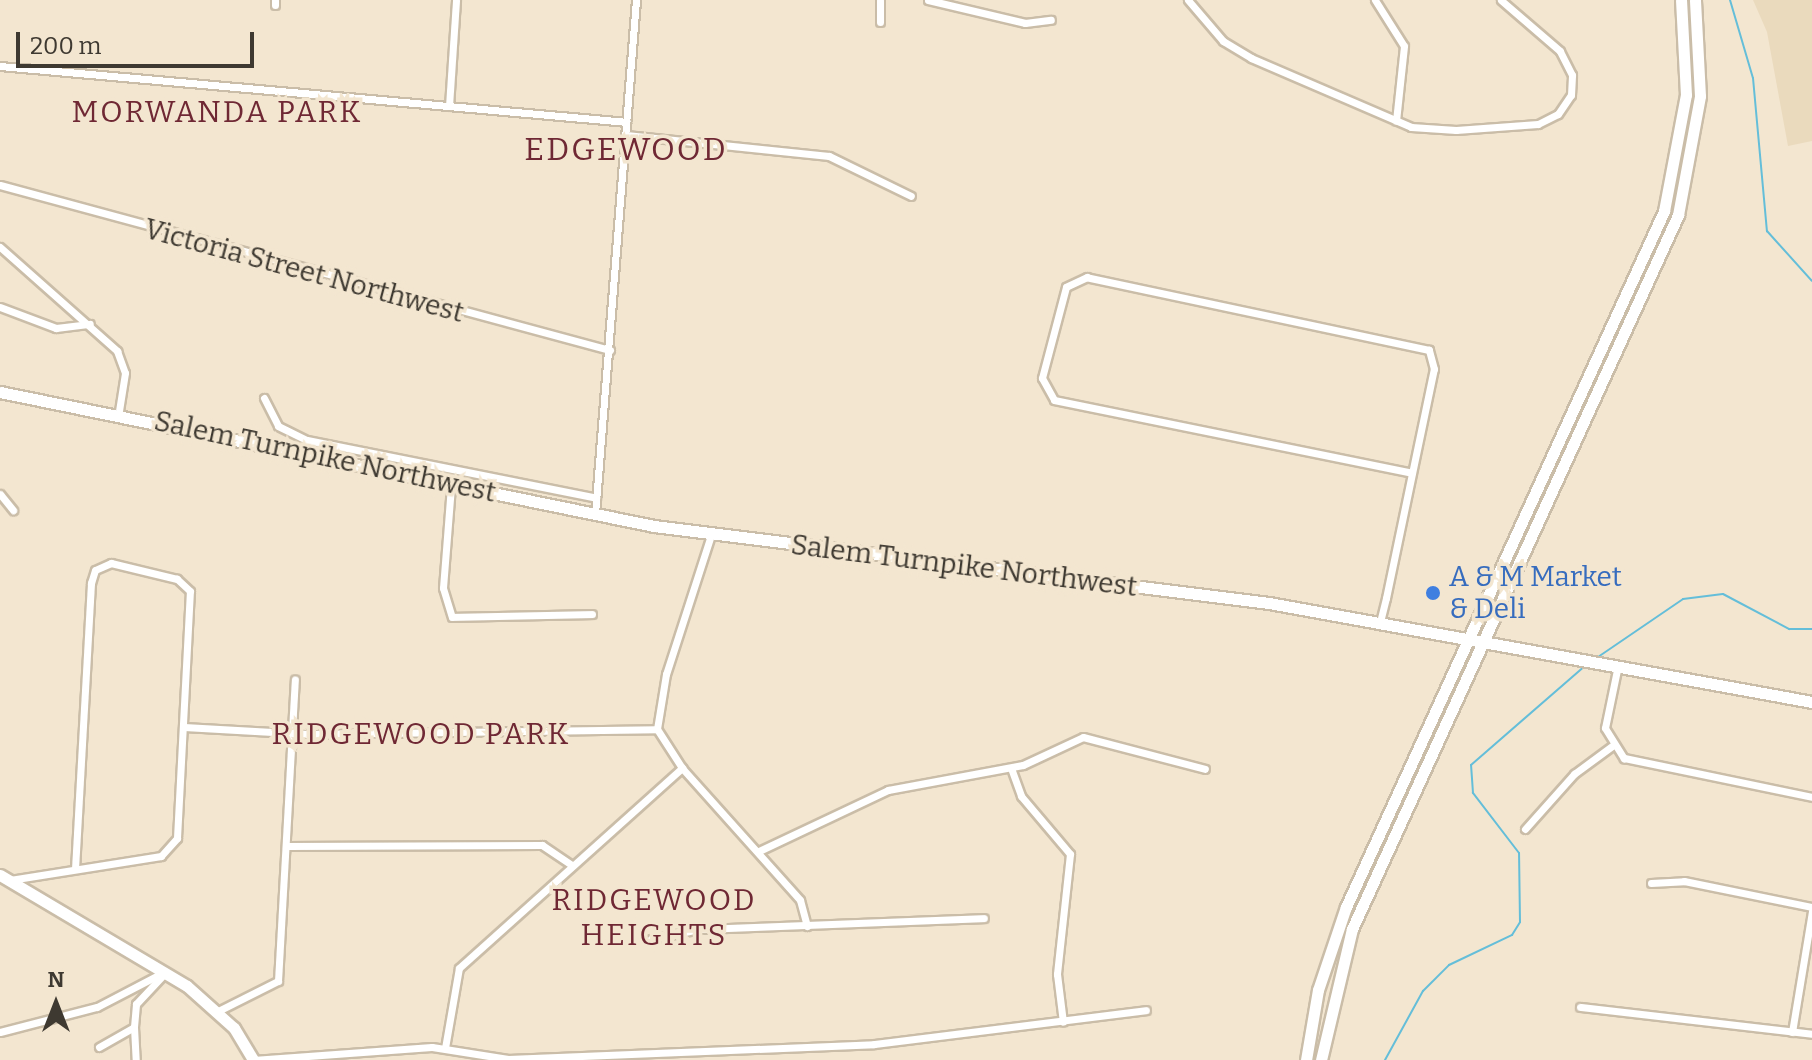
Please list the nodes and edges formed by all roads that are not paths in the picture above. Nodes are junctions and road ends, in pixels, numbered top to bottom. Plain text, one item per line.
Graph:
1 (456, 0) edge
2 (636, 0) edge
3 (880, 0) edge
4 (928, 0) edge
5 (1188, 0) edge
6 (1375, 0) edge
7 (1501, 0) edge
8 (1681, 2) edge
9 (1696, 4) edge
10 (1051, 20) dead end
11 (880, 22) dead end
12 (0, 66) edge
13 (449, 106) junction
14 (1396, 121) junction
15 (627, 122) junction
16 (626, 135) junction
17 (0, 185) edge
18 (911, 196) dead end
19 (0, 247) edge
20 (0, 307) edge
21 (90, 324) junction
22 (610, 350) junction
23 (0, 392) edge
24 (264, 398) dead end
25 (119, 411) junction
26 (1412, 473) junction
27 (451, 486) junction
28 (0, 494) edge
29 (596, 498) junction
30 (13, 510) dead end
31 (595, 514) junction
32 (711, 535) junction
33 (592, 614) dead end
34 (1380, 622) junction
35 (1470, 638) junction
36 (1485, 641) junction
37 (1616, 662) junction
38 (295, 679) dead end
39 (1812, 702) edge
40 (184, 727) junction
41 (657, 729) junction
42 (293, 732) junction
43 (1612, 746) junction
44 (682, 768) junction
45 (1011, 768) junction
46 (1205, 769) dead end
47 (1812, 797) edge
48 (1525, 829) dead end
49 (286, 846) junction
50 (759, 851) junction
51 (572, 865) junction
52 (75, 868) junction
53 (5, 878) edge
54 (1651, 883) dead end
55 (1812, 909) edge
56 (984, 918) dead end
57 (807, 926) junction
58 (651, 939) dead end
59 (166, 971) junction
60 (1580, 1007) dead end
61 (1146, 1010) dead end
62 (218, 1011) junction
63 (1063, 1022) junction
64 (134, 1027) junction
65 (0, 1032) edge
66 (1792, 1032) junction
67 (1812, 1034) edge
68 (99, 1047) dead end
69 (445, 1048) junction
70 (136, 1060) edge
71 (253, 1060) edge
72 (1306, 1060) edge
73 (1321, 1060) edge

1 - 13 street
2 - 15 street
3 - 11 street
4 - 10 street
5 - 14 street
6 - 14 street
7 - 14 street
8 - 35 main road
9 - 36 main road
12 - 13 street
13 - 15 street
15 - 16 street
16 - 18 street
16 - 22 street
17 - 22 street, Victoria Street Northwest
19 - 21 street
20 - 21 street
21 - 25 street
22 - 29 street
23 - 25 main road, Salem Turnpike Northwest
24 - 29 street
25 - 27 main road, Salem Turnpike Northwest
26 - 26 street
26 - 34 street
27 - 31 main road, Salem Turnpike Northwest
27 - 33 street
28 - 30 street
29 - 31 street
31 - 32 main road, Salem Turnpike Northwest
32 - 34 main road, Salem Turnpike Northwest
32 - 41 street
34 - 35 main road, Salem Turnpike Northwest
35 - 36 main road, Salem Turnpike Northwest
35 - 72 main road
36 - 37 main road, Salem Turnpike Northwest
36 - 73 main road
37 - 39 main road, Salem Turnpike Northwest
37 - 43 street
38 - 42 street
40 - 42 street
40 - 52 street
40 - 52 street
41 - 42 street
41 - 44 street
42 - 49 street
43 - 47 street
43 - 48 street
44 - 50 street
44 - 51 street
45 - 46 street
45 - 50 street
45 - 63 street
49 - 51 street
49 - 62 street
50 - 57 street
51 - 69 street
52 - 53 street
53 - 59 main road
54 - 55 street
55 - 66 street
56 - 57 street
57 - 58 street
59 - 62 main road
59 - 64 street
59 - 65 street
60 - 66 street
61 - 63 street
62 - 71 main road
63 - 69 street
64 - 68 street
64 - 70 street
66 - 67 street
69 - 71 street

